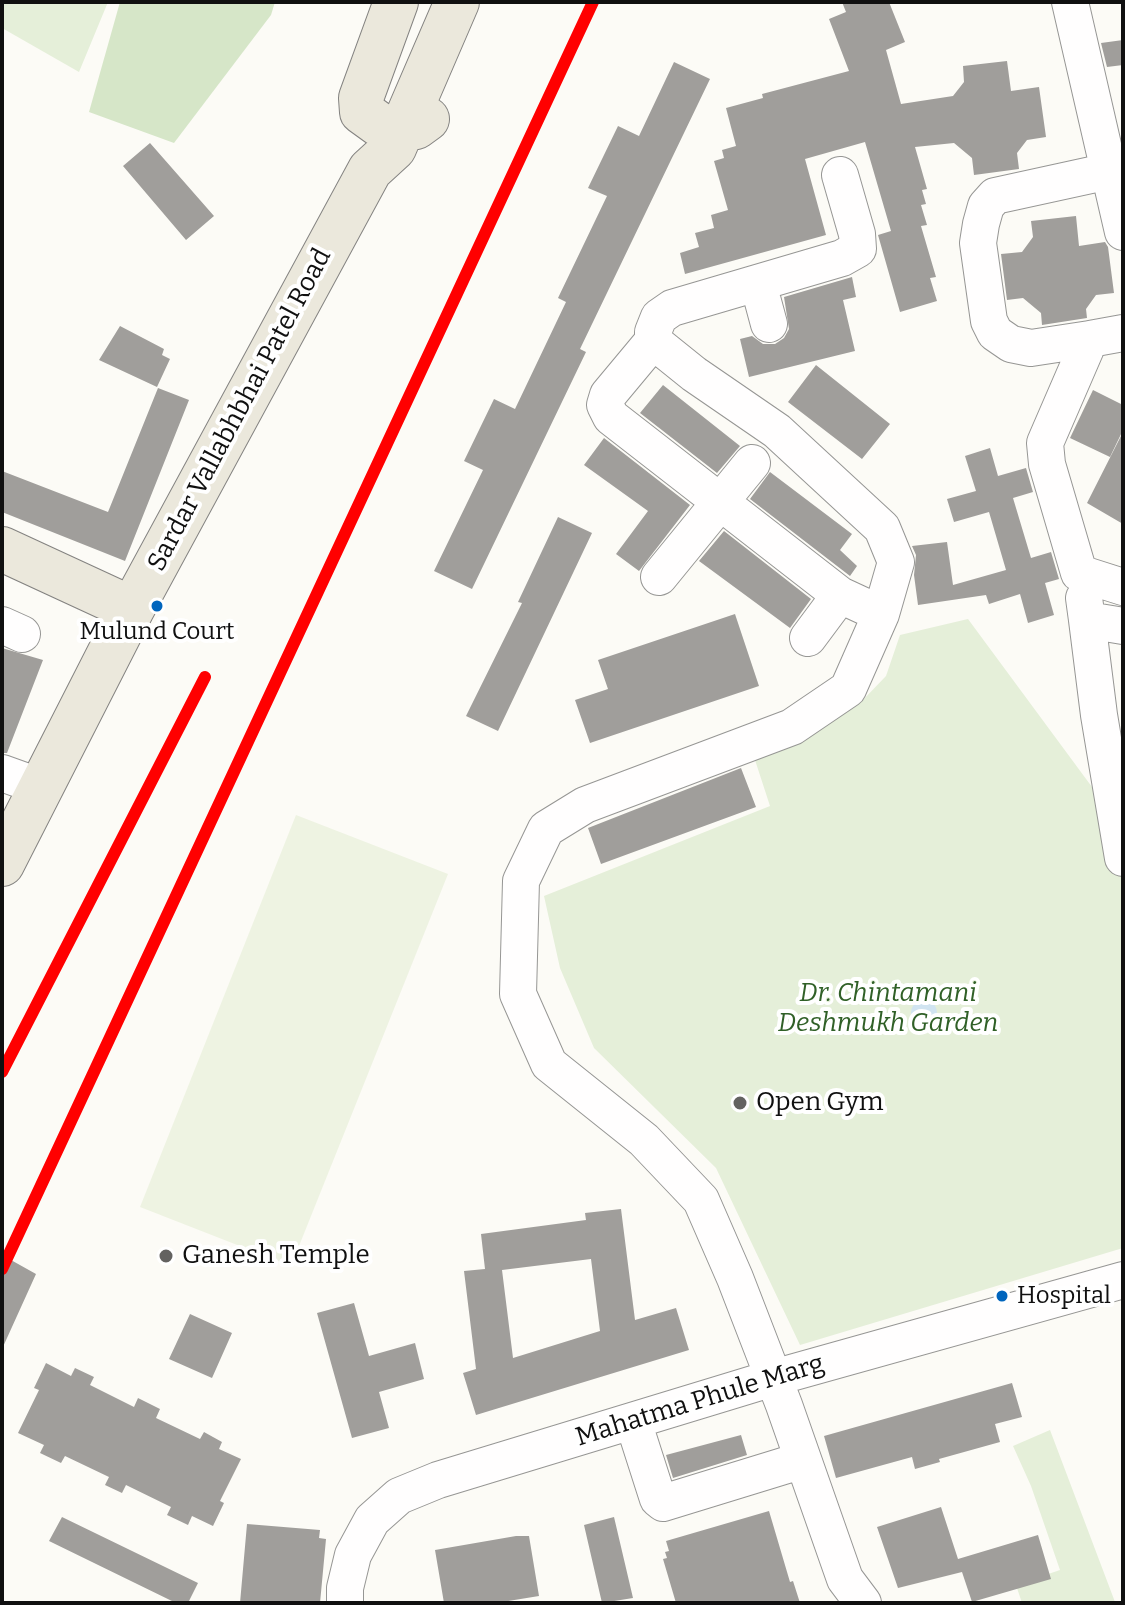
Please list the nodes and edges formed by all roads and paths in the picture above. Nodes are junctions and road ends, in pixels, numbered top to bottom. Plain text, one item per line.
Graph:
1 (396, 2) edge
2 (435, 2) edge
3 (457, 2) edge
4 (481, 2) edge
5 (1074, 3) edge
6 (391, 128) junction
7 (1116, 170) edge
8 (840, 175) dead end
9 (1123, 232) edge
10 (672, 331) junction
11 (1107, 336) edge
12 (752, 463) dead end
13 (721, 500) junction
14 (2, 549) edge
15 (1079, 573) junction
16 (659, 577) dead end
17 (1123, 587) edge
18 (840, 595) junction
19 (132, 609) junction
20 (881, 614) junction
21 (1087, 620) junction
22 (1123, 626) edge
23 (808, 638) dead end
24 (18, 796) edge
25 (1123, 858) edge
26 (2, 864) edge
27 (1123, 1280) edge
28 (773, 1378) junction
29 (633, 1421) junction
30 (803, 1460) junction
31 (345, 1603) edge
32 (863, 1603) edge

1 - 6 main road
2 - 6 main road
3 - 6 main road
4 - 6 main road
5 - 7 street
6 - 19 main road, Sardar Vallabhbhai Patel Road
7 - 9 street
7 - 11 street
8 - 10 street
10 - 13 street
10 - 20 street
11 - 15 street
12 - 13 street
13 - 16 street
13 - 18 street
14 - 19 main road
15 - 17 street
15 - 21 street
18 - 20 street
18 - 23 street
19 - 24 main road, Sardar Vallabhbhai Patel Road
20 - 28 street
21 - 22 street
21 - 25 street
24 - 26 main road, Sardar Vallabhbhai Patel Road
27 - 28 street, Mahatma Phule Marg
28 - 29 street, Mahatma Phule Marg
28 - 30 street
29 - 30 street
29 - 31 street, Mahatma Phule Marg
30 - 32 street

